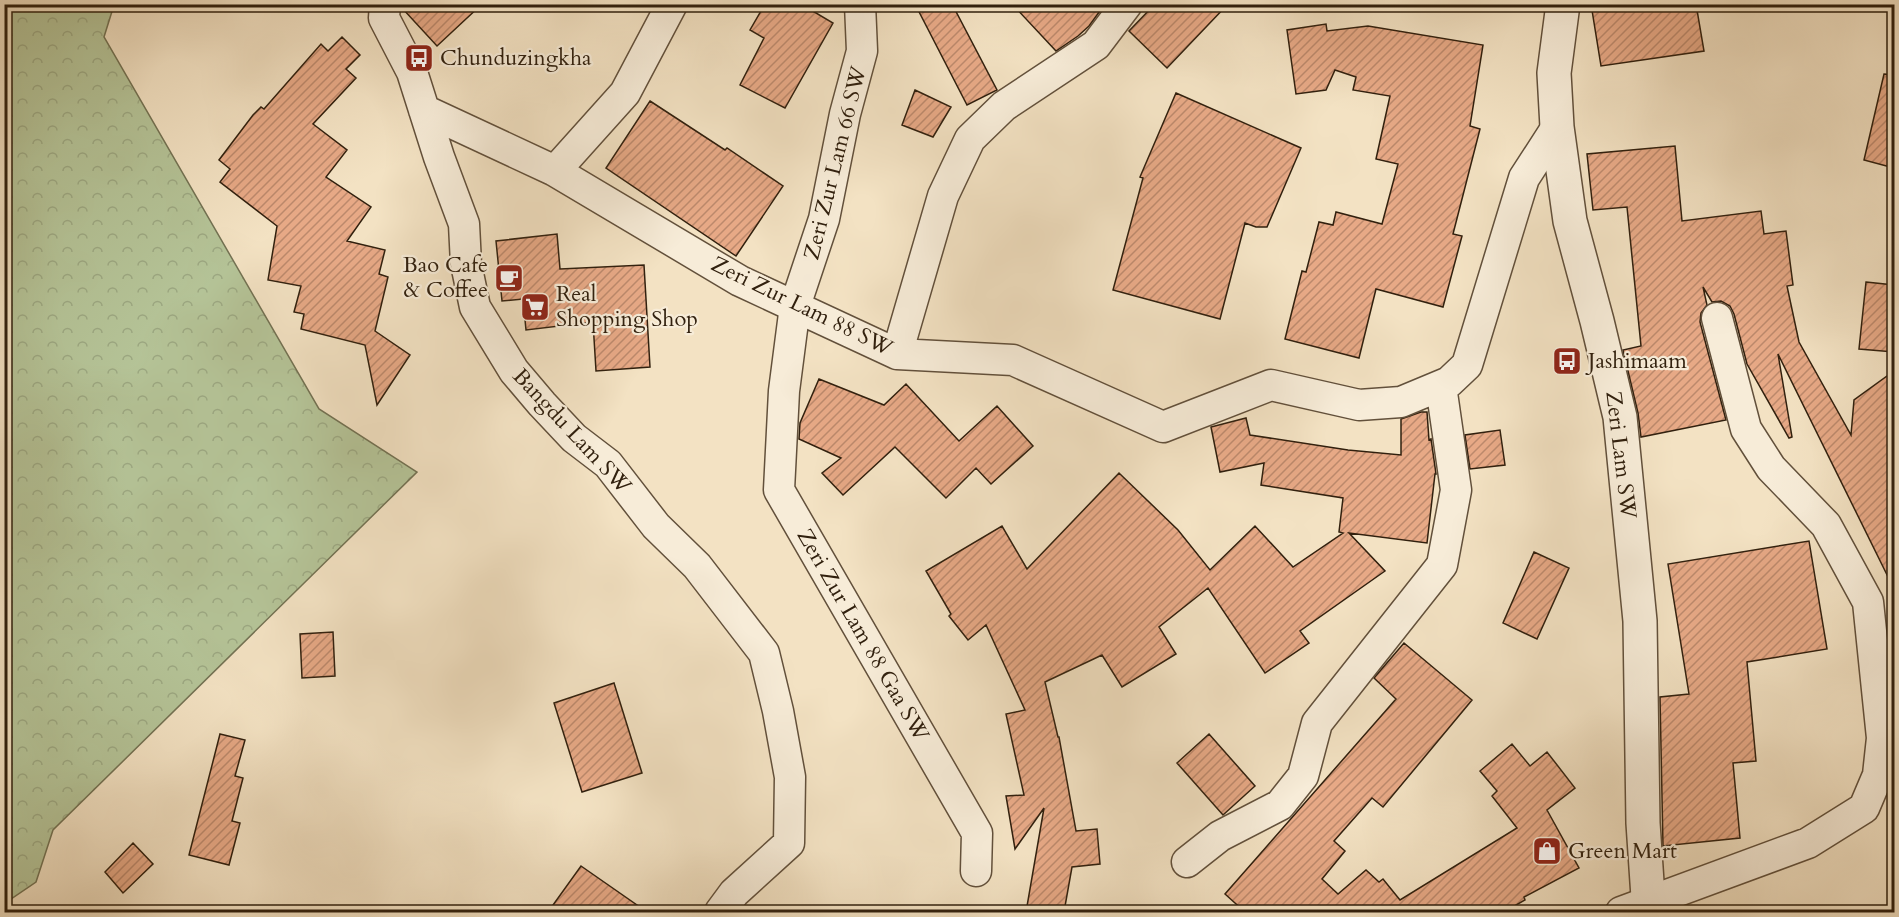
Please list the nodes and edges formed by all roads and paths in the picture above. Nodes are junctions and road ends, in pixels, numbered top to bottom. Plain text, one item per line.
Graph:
1 (385, 4) edge
2 (672, 4) edge
3 (860, 4) edge
4 (1127, 4) edge
5 (1563, 4) edge
6 (424, 110) junction
7 (1557, 127) junction
8 (555, 171) junction
9 (795, 306) junction
10 (1718, 318) dead end
11 (897, 354) junction
12 (1441, 386) junction
13 (784, 391) joint
14 (1186, 862) dead end
15 (976, 871) dead end
16 (1639, 909) edge
17 (720, 912) edge

1 - 6 street, Bangdu Lam SW
2 - 8 street
3 - 9 street, Zeri Zur Lam 66 SW
4 - 11 street
5 - 7 street, Zeri Lam SW
6 - 8 street, Zeri Zur Lam 88 SW
6 - 17 street, Bangdu Lam SW
7 - 12 street, Zeri Zur Lam 88 SW
7 - 16 street, Zeri Lam SW
8 - 9 street, Zeri Zur Lam 88 SW
9 - 11 street, Zeri Zur Lam 88 SW
9 - 13 street, Zeri Zur Lam 66 SW
10 - 16 street
11 - 12 street, Zeri Zur Lam 88 SW
12 - 14 street
13 - 15 street, Zeri Zur Lam 88 Gaa SW

